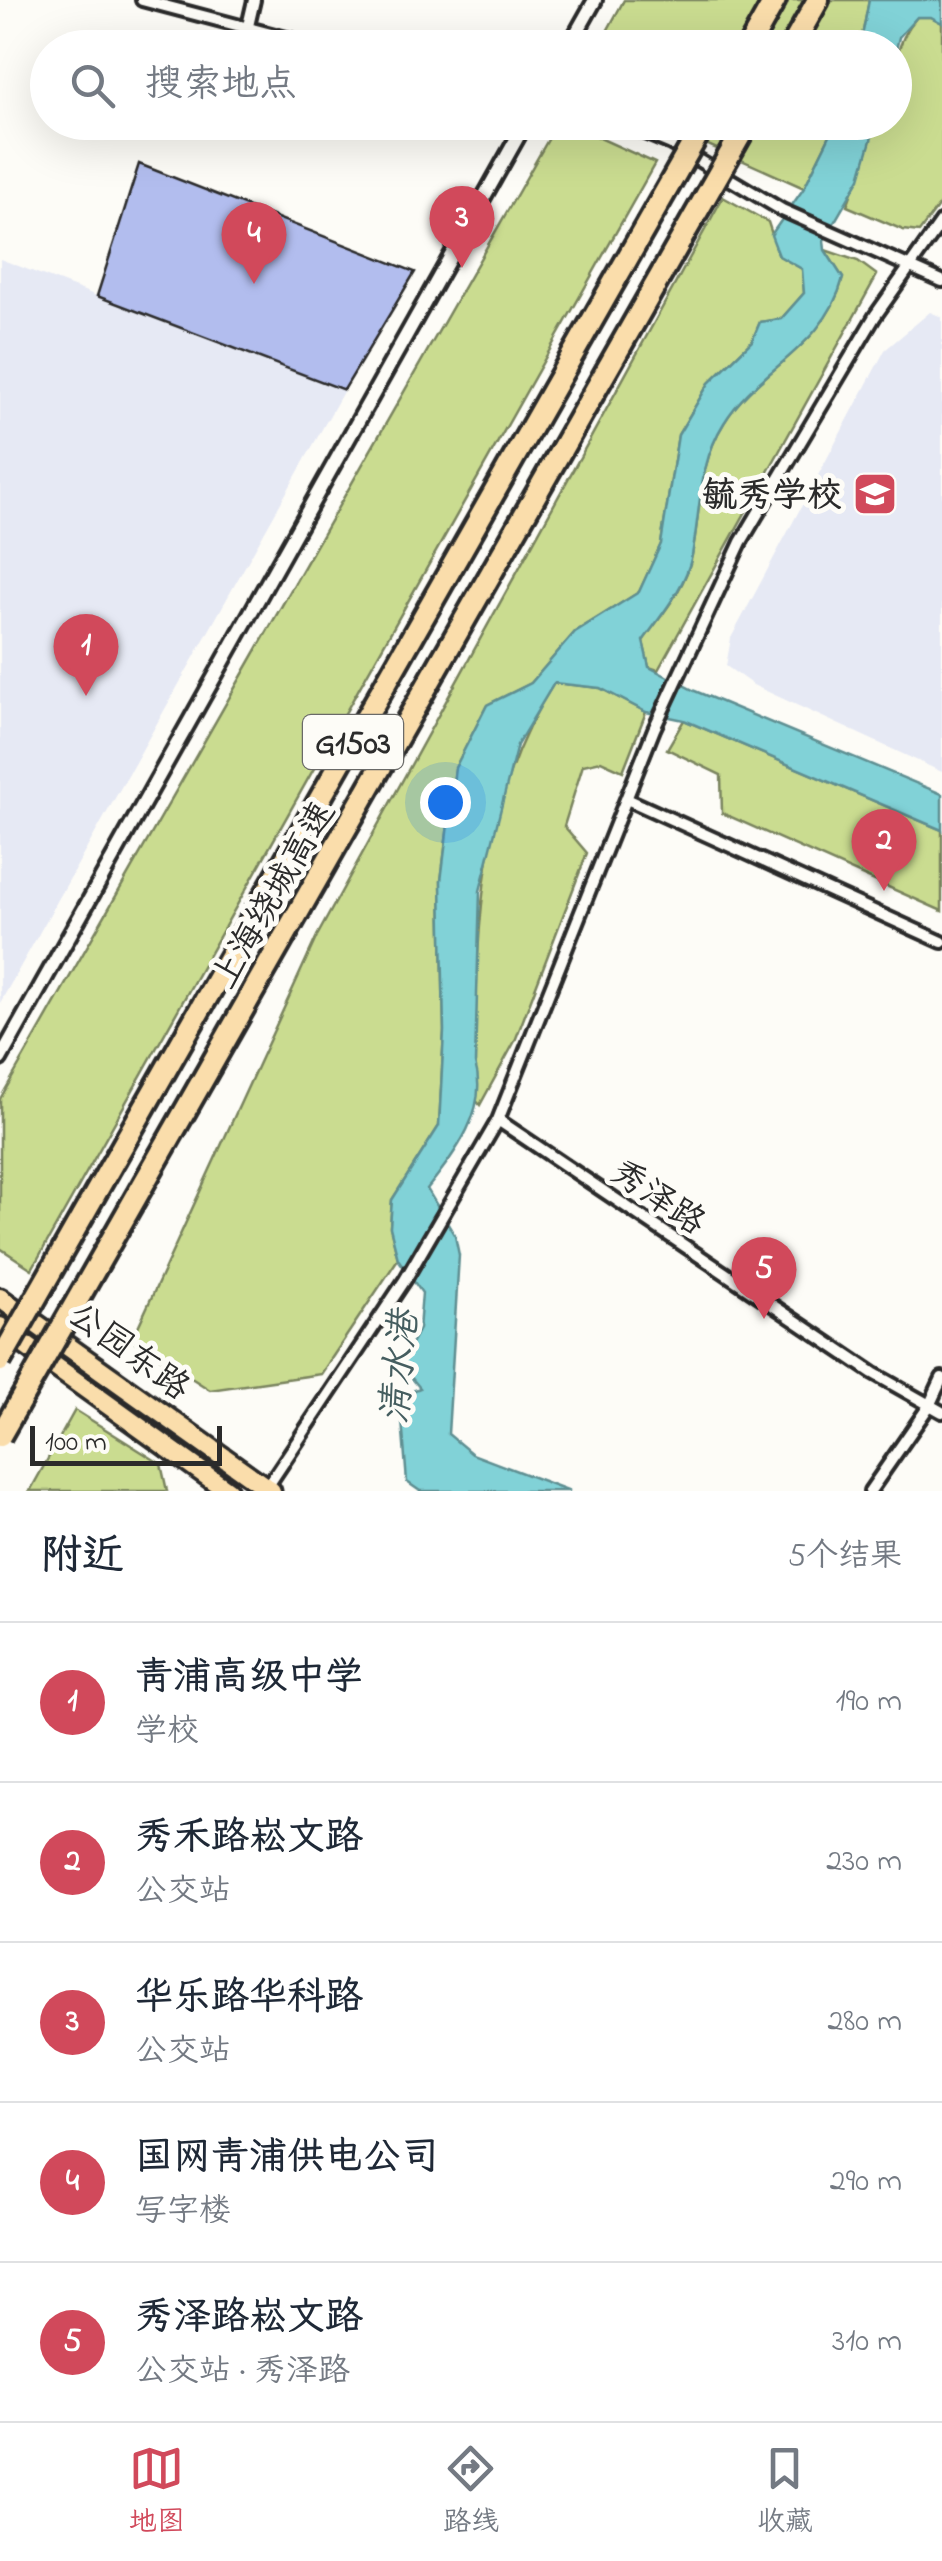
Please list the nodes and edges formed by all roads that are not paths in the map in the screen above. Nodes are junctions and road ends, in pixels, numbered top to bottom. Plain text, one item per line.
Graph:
1 (142, 0) edge
2 (254, 0) edge
3 (595, 0) edge
4 (775, 0) edge
5 (818, 0) edge
6 (248, 26) junction
7 (262, 30) edge
8 (578, 30) edge
9 (758, 30) edge
10 (801, 30) edge
11 (516, 140) edge
12 (662, 140) edge
13 (695, 140) edge
14 (738, 140) edge
15 (942, 221) edge
16 (907, 266) junction
17 (942, 281) edge
18 (629, 800) junction
19 (942, 942) edge
20 (0, 1059) edge
21 (498, 1120) junction
22 (0, 1298) edge
23 (0, 1326) edge
24 (0, 1361) edge
25 (942, 1378) edge
26 (930, 1406) junction
27 (942, 1412) edge
28 (0, 1436) edge
29 (268, 1490) edge
30 (228, 1491) edge
31 (870, 1491) edge

1 - 6 street
2 - 6 street
3 - 8 street
4 - 9 highway
5 - 10 highway
6 - 7 street
11 - 20 street
12 - 16 street
13 - 24 highway, 上海绕城高速 / G1503, bridge
14 - 28 highway, 上海绕城高速 / G1503, bridge
15 - 16 street
16 - 17 street
16 - 18 street
18 - 19 street
18 - 21 street
21 - 26 street, 秀泽路
21 - 29 street
22 - 29 main road, 公园东路
23 - 30 main road, 公园东路
25 - 26 street
26 - 27 street, 秀泽路
26 - 31 street

